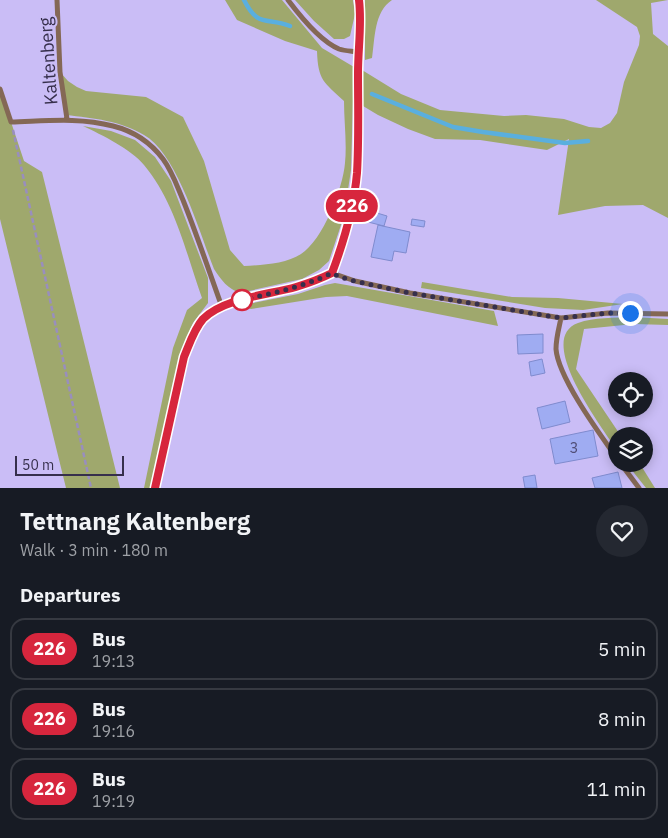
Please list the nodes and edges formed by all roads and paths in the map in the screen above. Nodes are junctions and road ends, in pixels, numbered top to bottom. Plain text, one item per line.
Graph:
1 (57, 0) edge
2 (288, 0) edge
3 (360, 0) edge
4 (358, 52) junction
5 (0, 89) edge
6 (67, 119) junction
7 (11, 122) junction
8 (332, 273) junction
9 (222, 307) junction
10 (668, 314) edge
11 (561, 318) junction
12 (608, 446) edge
13 (627, 472) edge
14 (91, 488) edge
15 (155, 488) edge
16 (639, 488) edge

1 - 6 street, Kaltenberg
2 - 4 street
3 - 4 street
4 - 8 street
5 - 7 street
6 - 7 street
6 - 9 street
7 - 14 path
8 - 9 street
8 - 11 street
9 - 15 street
10 - 11 street
11 - 12 street
13 - 16 street

